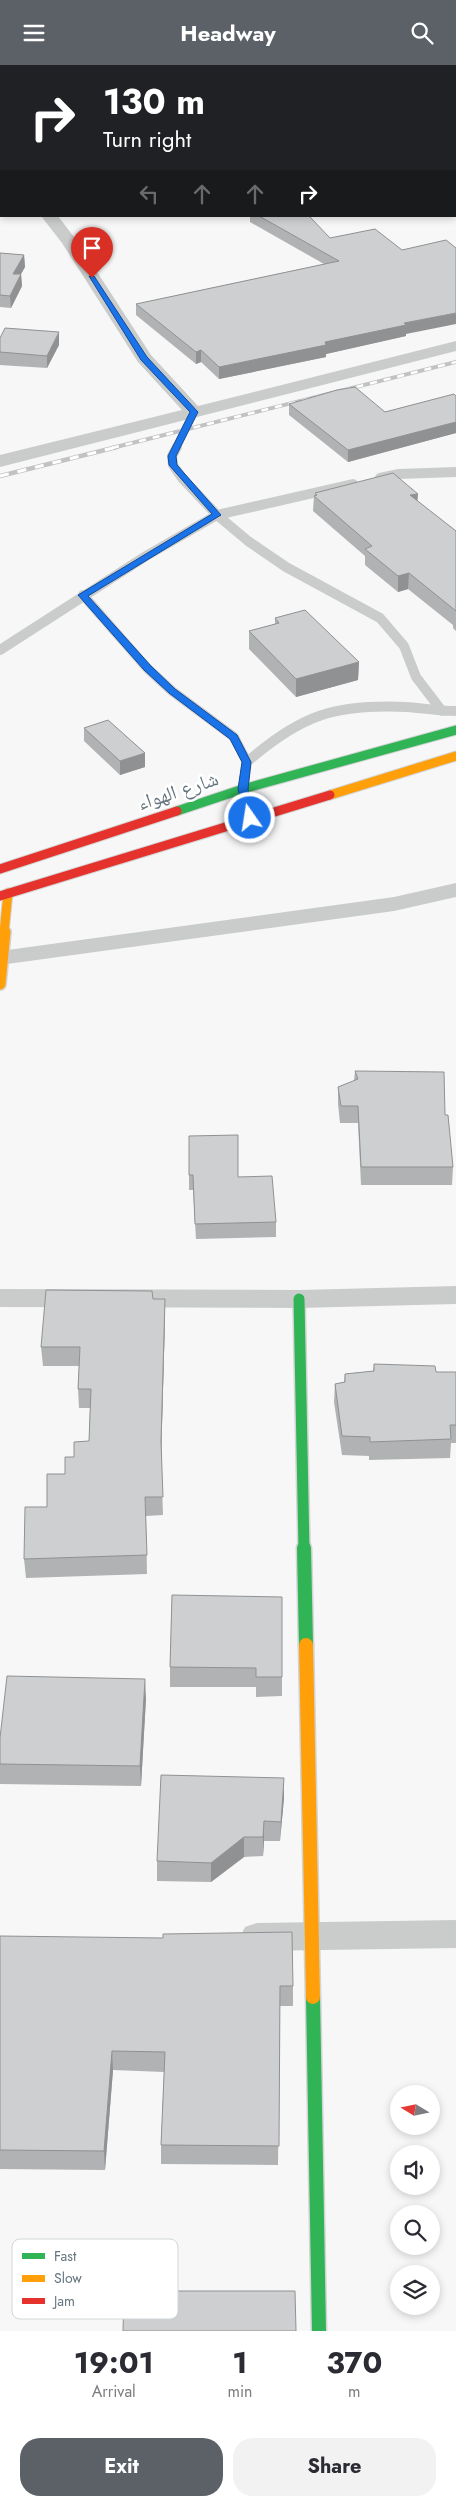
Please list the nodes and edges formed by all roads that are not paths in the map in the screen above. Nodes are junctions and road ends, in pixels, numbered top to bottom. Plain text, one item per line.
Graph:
1 (50, 217) edge
2 (456, 346) edge
3 (194, 412) junction
4 (0, 461) edge
5 (456, 472) edge
6 (217, 515) junction
7 (83, 595) junction
8 (0, 650) edge
9 (442, 711) junction
10 (456, 711) edge
11 (456, 730) edge
12 (456, 756) edge
13 (247, 762) junction
14 (243, 789) junction
15 (250, 818) junction
16 (0, 869) edge
17 (456, 890) edge
18 (4, 894) edge
19 (2, 958) edge
20 (0, 984) edge
21 (456, 1295) edge
22 (0, 1298) edge
23 (299, 1299) junction
24 (456, 1935) edge
25 (311, 1936) junction
26 (224, 1937) edge
27 (319, 2331) edge

1 - 3 street
2 - 3 street
3 - 4 street
3 - 6 lane
5 - 6 lane
6 - 7 lane
6 - 9 lane
7 - 8 lane
7 - 13 lane
9 - 10 lane
9 - 13 lane
11 - 14 main road, شارع الهواء
12 - 15 main road
13 - 14 lane
14 - 15 lane
14 - 16 main road, شارع الهواء
15 - 18 main road
17 - 19 street
18 - 19 main road
19 - 20 main road
21 - 23 street
22 - 23 street
23 - 25 main road
24 - 25 street
25 - 26 street
25 - 27 main road

